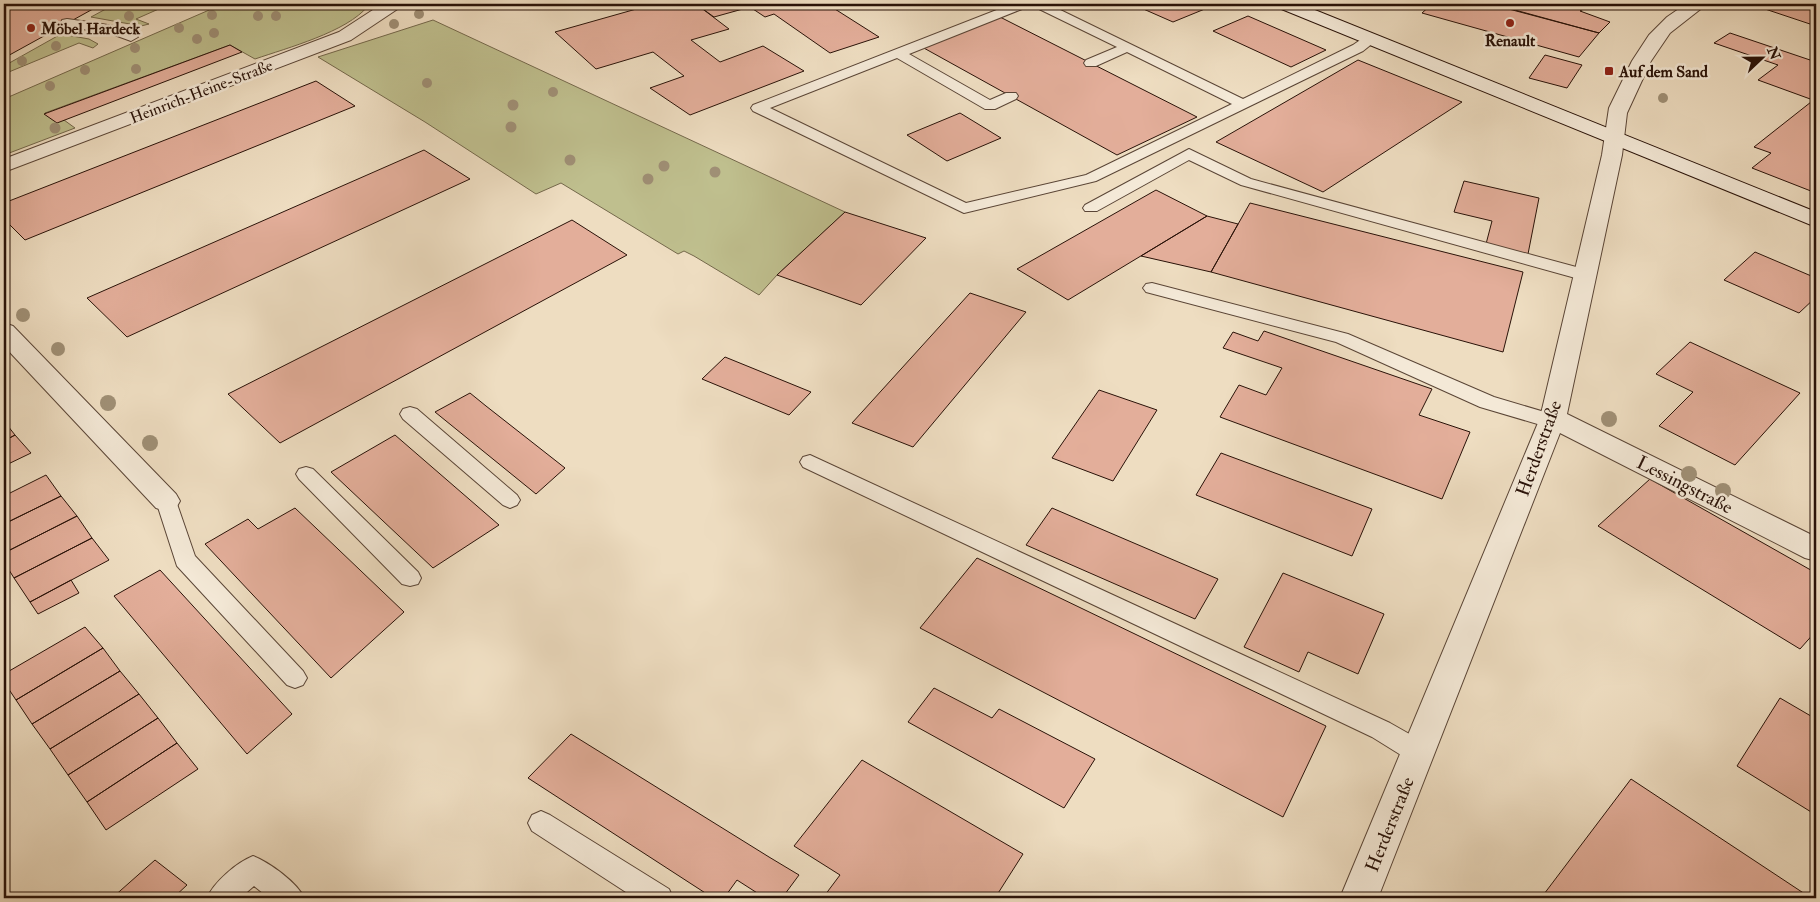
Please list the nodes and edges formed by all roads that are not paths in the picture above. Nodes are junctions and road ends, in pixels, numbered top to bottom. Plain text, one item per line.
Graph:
1 (393, 4) edge
2 (1023, 4) edge
3 (1039, 4) edge
4 (1285, 4) edge
5 (1698, 4) edge
6 (67, 23) dead end
7 (131, 37) dead end
8 (1371, 38) junction
9 (1128, 47) junction
10 (898, 53) junction
11 (1091, 63) dead end
12 (1011, 96) dead end
13 (1243, 104) junction
14 (1615, 137) junction
15 (4, 166) edge
16 (1091, 208) dead end
17 (1816, 220) edge
18 (1585, 275) junction
19 (1152, 288) dead end
20 (4, 331) edge
21 (410, 414) dead end
22 (1552, 420) junction
23 (810, 462) dead end
24 (306, 474) dead end
25 (510, 500) dead end
26 (166, 501) joint
27 (1816, 550) edge
28 (410, 578) dead end
29 (295, 678) dead end
30 (1418, 752) junction
31 (541, 823) dead end
32 (221, 898) edge
33 (290, 898) edge
34 (659, 898) edge
35 (1359, 898) edge

1 - 15 street, Heinrich-Heine-Straße
2 - 10 lane
3 - 9 lane
4 - 8 street
5 - 14 street, Herderstraße
6 - 7 lane
8 - 13 lane
8 - 14 street
9 - 11 lane
9 - 13 lane
10 - 12 lane
10 - 13 lane
14 - 17 street
14 - 18 street, Herderstraße
16 - 18 lane
18 - 22 street, Herderstraße
19 - 22 lane
20 - 26 street
21 - 25 lane
22 - 27 street, Lessingstraße
22 - 30 street, Herderstraße
23 - 30 lane
24 - 28 lane
26 - 29 lane
30 - 35 street, Herderstraße
31 - 34 lane
32 - 33 lane

